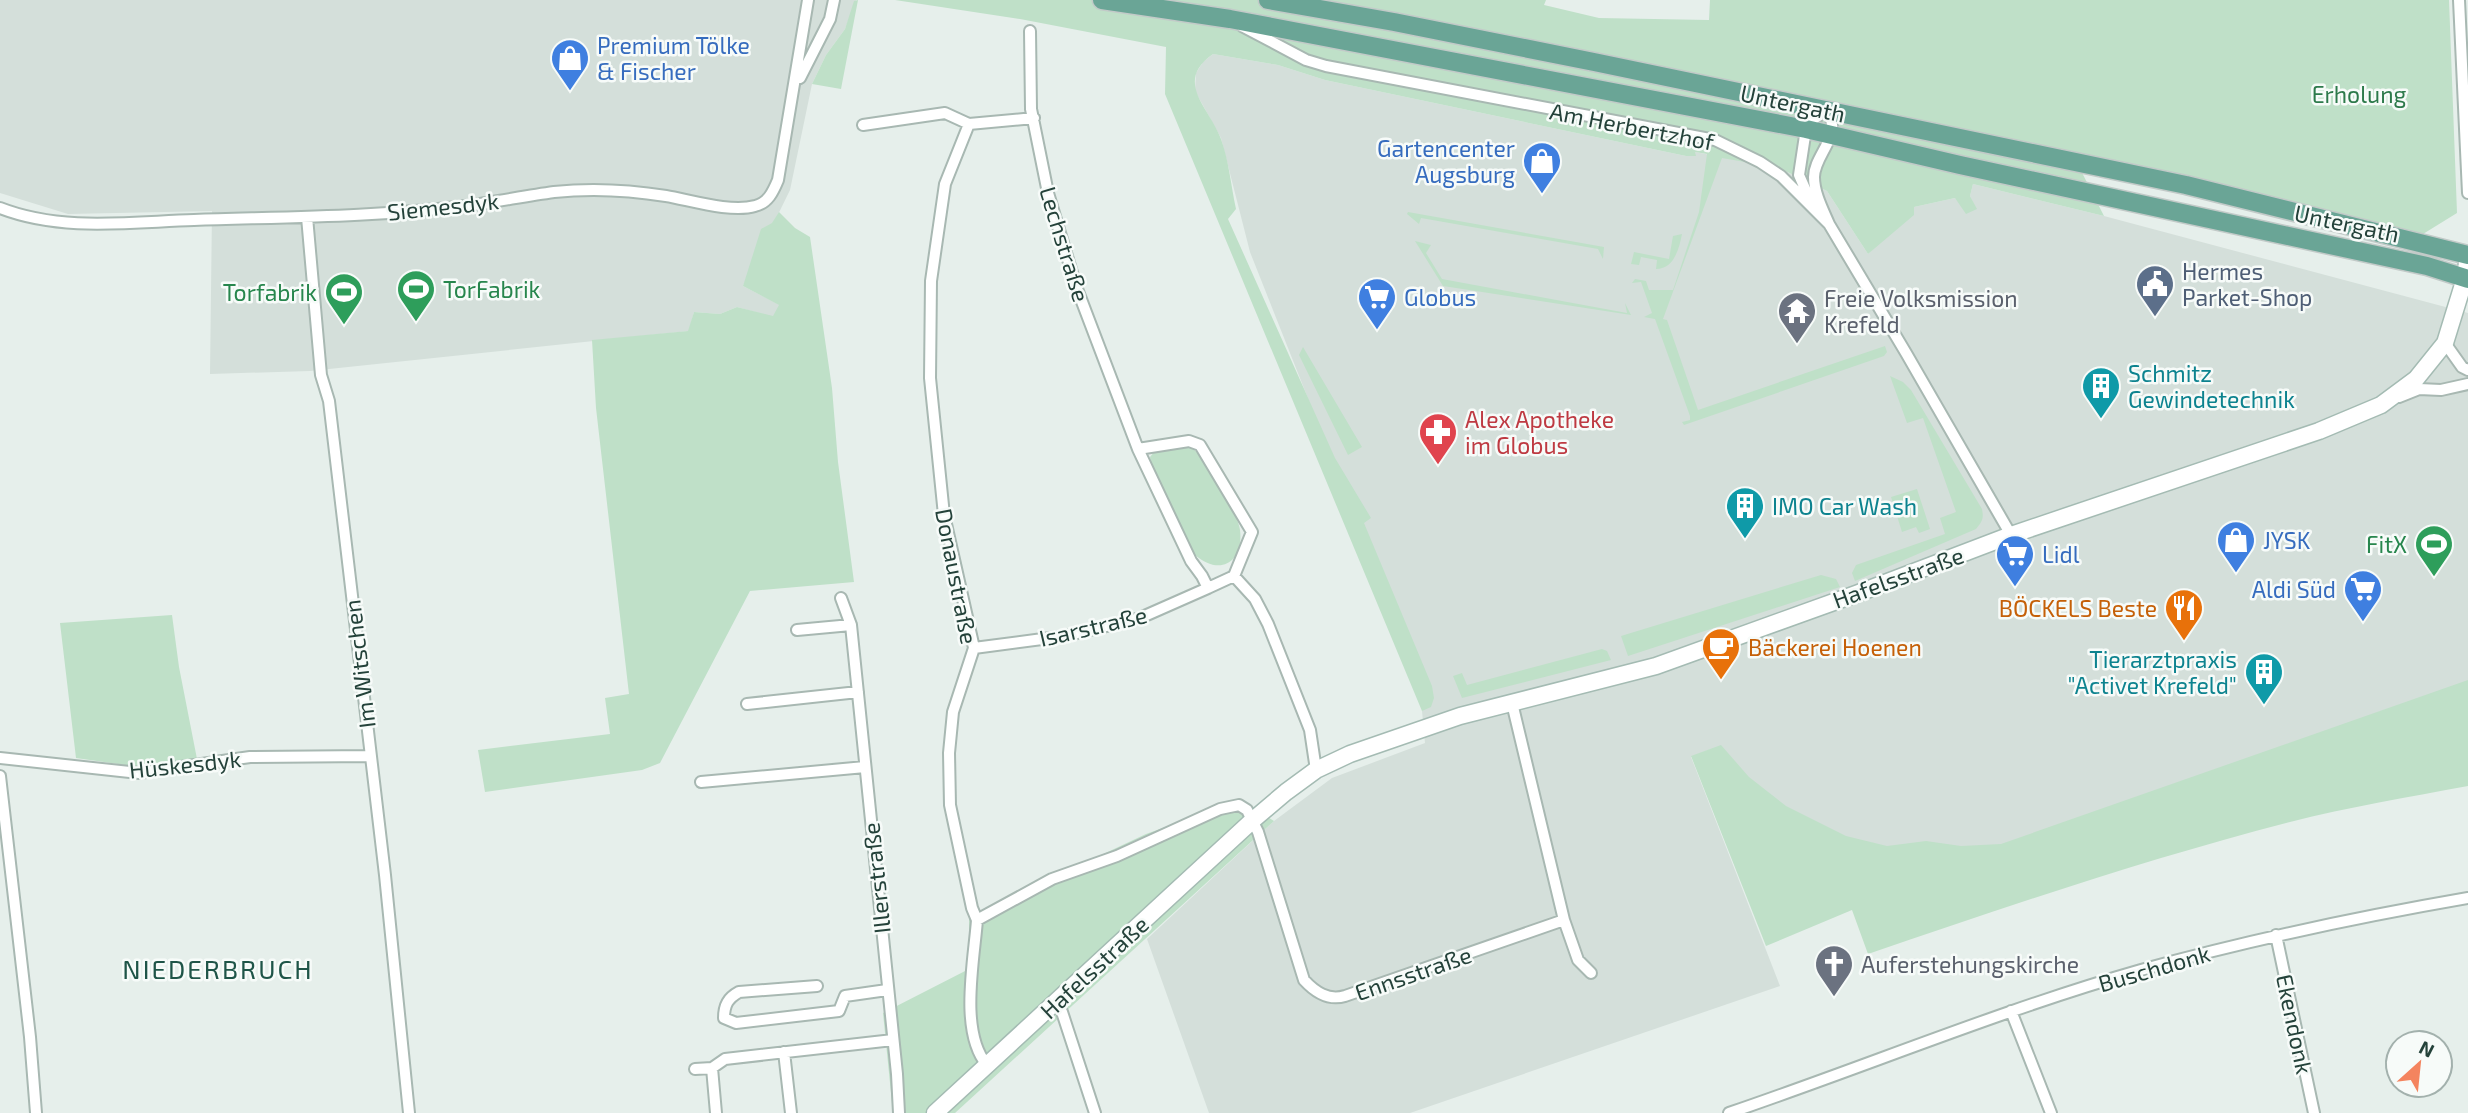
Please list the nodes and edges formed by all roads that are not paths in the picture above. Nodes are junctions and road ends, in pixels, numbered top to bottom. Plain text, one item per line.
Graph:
1 (808, 0) edge
2 (834, 0) edge
3 (1102, 0) edge
4 (1268, 0) edge
5 (2459, 0) edge
6 (1230, 19) junction
7 (1030, 32) dead end
8 (795, 87) junction
9 (1827, 110) junction
10 (1034, 118) junction
11 (970, 124) junction
12 (863, 125) dead end
13 (1806, 129) junction
14 (1830, 135) junction
15 (2468, 193) edge
16 (0, 208) edge
17 (307, 217) junction
18 (1829, 224) junction
19 (2468, 249) edge
20 (2468, 255) edge
21 (2467, 278) edge
22 (2445, 343) junction
23 (2468, 370) edge
24 (2468, 384) edge
25 (2381, 405) junction
26 (1138, 449) junction
27 (2011, 535) junction
28 (1234, 576) junction
29 (1208, 588) junction
30 (841, 598) dead end
31 (851, 625) junction
32 (797, 630) dead end
33 (974, 648) junction
34 (858, 692) junction
35 (1512, 703) junction
36 (747, 704) dead end
37 (370, 756) junction
38 (0, 758) edge
39 (865, 767) junction
40 (1316, 770) junction
41 (0, 776) edge
42 (701, 782) dead end
43 (1253, 821) junction
44 (4, 848) edge
45 (2468, 898) edge
46 (977, 920) junction
47 (1564, 920) junction
48 (2276, 934) junction
49 (1591, 973) dead end
50 (817, 986) dead end
51 (887, 990) junction
52 (1055, 1004) junction
53 (2011, 1011) junction
54 (893, 1040) junction
55 (784, 1052) junction
56 (987, 1065) junction
57 (712, 1068) junction
58 (695, 1069) dead end
59 (36, 1113) edge
60 (409, 1113) edge
61 (716, 1113) edge
62 (790, 1113) edge
63 (899, 1113) edge
64 (935, 1113) edge
65 (1095, 1113) edge
66 (1729, 1113) edge
67 (2051, 1113) edge
68 (2314, 1113) edge

1 - 8 street, Siemesdyk
2 - 8 street, Siemesdyk
3 - 6 main road, Untergath
4 - 9 main road, Untergath
5 - 15 street
6 - 13 main road, Untergath
6 - 18 street, Am Herbertzhof
7 - 10 street, Lechstraße
8 - 17 street, Siemesdyk
9 - 13 street
9 - 14 street
9 - 20 main road, Untergath
10 - 11 street
10 - 26 street, Lechstraße
11 - 12 street
11 - 33 street, Donaustraße
13 - 14 main road, Untergath
13 - 18 street
14 - 18 street
14 - 21 main road, Untergath
16 - 17 street, Siemesdyk
17 - 37 street, Im Witschen
18 - 27 street, Am Herbertzhof
19 - 20 street
20 - 21 main road, Hafelsstraße
21 - 22 main road, Hafelsstraße
22 - 23 street
22 - 25 main road, Hafelsstraße
24 - 25 street
25 - 27 main road, Hafelsstraße
26 - 28 street
26 - 29 street, Lechstraße
27 - 35 main road, Hafelsstraße
28 - 29 street
28 - 40 street
29 - 33 street, Isarstraße
30 - 31 street, Illerstraße
31 - 32 street
31 - 34 street, Illerstraße
33 - 46 street, Donaustraße
34 - 36 street
34 - 39 street, Illerstraße
35 - 40 main road, Hafelsstraße
35 - 47 street
37 - 38 street, Hüskesdyk
37 - 60 street, Im Witschen
39 - 42 street
39 - 51 street, Illerstraße
40 - 43 main road, Hafelsstraße
41 - 44 street
43 - 46 street
43 - 47 street, Ennsstraße
43 - 52 main road, Hafelsstraße
44 - 59 street
45 - 48 street, Buschdonk
46 - 56 street, Donaustraße
47 - 49 street
48 - 53 street, Buschdonk
48 - 68 street, Ekendonk
50 - 51 street
51 - 54 street, Illerstraße
52 - 56 main road, Hafelsstraße
52 - 65 street
53 - 66 street, Buschdonk
53 - 67 street
54 - 55 street
54 - 63 street, Illerstraße
55 - 57 street
55 - 62 street
56 - 64 main road, Hafelsstraße
57 - 58 street
57 - 61 street

